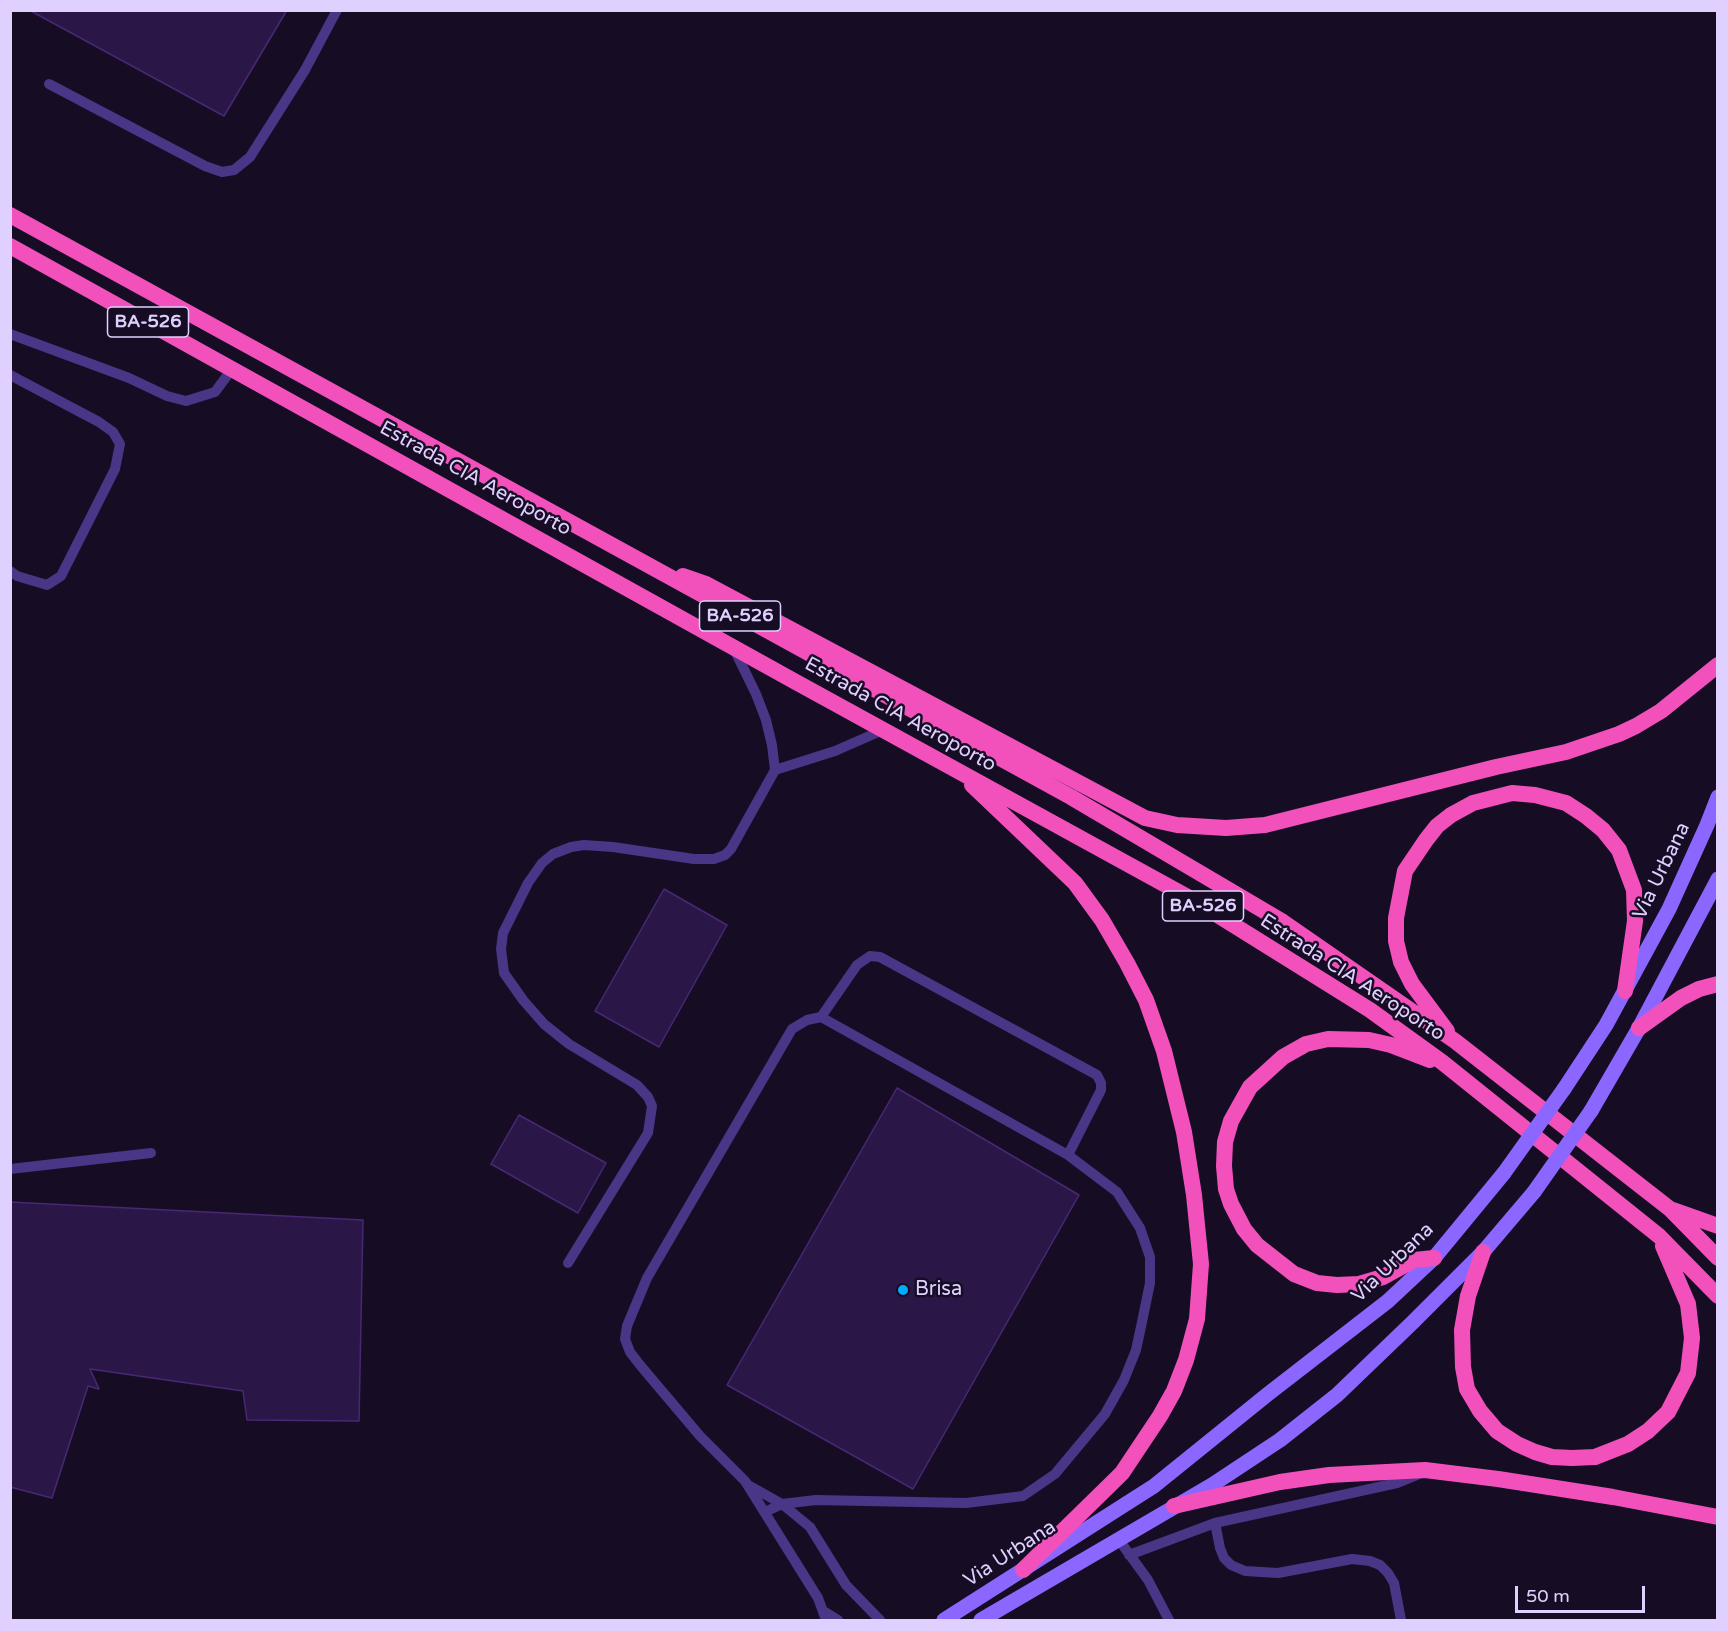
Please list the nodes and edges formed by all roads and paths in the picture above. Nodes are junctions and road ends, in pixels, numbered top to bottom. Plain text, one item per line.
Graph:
1 (338, 10) edge
2 (50, 84) dead end
3 (10, 215) edge
4 (10, 246) edge
5 (10, 334) edge
6 (232, 369) junction
7 (10, 375) edge
8 (638, 560) junction
9 (10, 571) edge
10 (732, 646) junction
11 (1718, 665) edge
12 (883, 730) junction
13 (954, 768) junction
14 (775, 770) junction
15 (1718, 797) edge
16 (1718, 879) edge
17 (1718, 984) edge
18 (1625, 990) junction
19 (821, 1017) junction
20 (1639, 1028) junction
21 (1455, 1041) junction
22 (1442, 1062) junction
23 (152, 1153) dead end
24 (1068, 1155) junction
25 (10, 1169) edge
26 (1670, 1209) junction
27 (1718, 1226) edge
28 (1659, 1236) junction
29 (1483, 1252) junction
30 (1434, 1258) junction
31 (1718, 1258) edge
32 (568, 1263) dead end
33 (1718, 1296) edge
34 (1425, 1470) junction
35 (747, 1484) junction
36 (782, 1504) junction
37 (1174, 1506) junction
38 (765, 1512) junction
39 (1718, 1517) edge
40 (1215, 1523) junction
41 (1119, 1540) junction
42 (1129, 1555) junction
43 (1023, 1570) junction
44 (825, 1616) edge
45 (838, 1620) edge
46 (880, 1620) edge
47 (944, 1620) edge
48 (981, 1620) edge
49 (1169, 1620) edge
50 (1401, 1620) edge

1 - 2 lane
3 - 8 highway, Estrada CIA Aeroporto / BA-526
4 - 6 highway, Estrada CIA Aeroporto / BA-526
5 - 6 lane
6 - 10 highway, Estrada CIA Aeroporto / BA-526
7 - 9 lane
8 - 11 highway
8 - 21 highway, Estrada CIA Aeroporto / BA-526
10 - 12 highway, Estrada CIA Aeroporto / BA-526
10 - 14 lane
12 - 13 highway, Estrada CIA Aeroporto / BA-526
12 - 14 lane
13 - 22 highway, Estrada CIA Aeroporto / BA-526
13 - 43 highway
14 - 32 lane
15 - 18 main road, Via Urbana
16 - 20 main road, Via Urbana
17 - 20 highway
18 - 21 highway
18 - 30 main road, Via Urbana, bridge
19 - 24 lane
19 - 24 lane
19 - 35 lane
20 - 29 main road, Via Urbana, bridge
21 - 26 highway, Estrada CIA Aeroporto / BA-526
22 - 28 highway, Estrada CIA Aeroporto / BA-526
22 - 30 highway
23 - 25 lane
24 - 36 lane
26 - 27 highway
26 - 31 highway, Estrada CIA Aeroporto / BA-526
28 - 29 highway
28 - 33 highway, Estrada CIA Aeroporto / BA-526
29 - 37 main road, Via Urbana
30 - 43 main road, Via Urbana
34 - 37 highway
34 - 39 highway
34 - 40 lane
35 - 36 lane
35 - 38 lane
36 - 38 lane
36 - 46 lane
37 - 41 main road, Via Urbana
38 - 44 lane
40 - 42 lane
40 - 50 lane
41 - 42 lane
41 - 48 main road, Via Urbana
42 - 49 lane
43 - 47 main road, Via Urbana
44 - 45 lane

